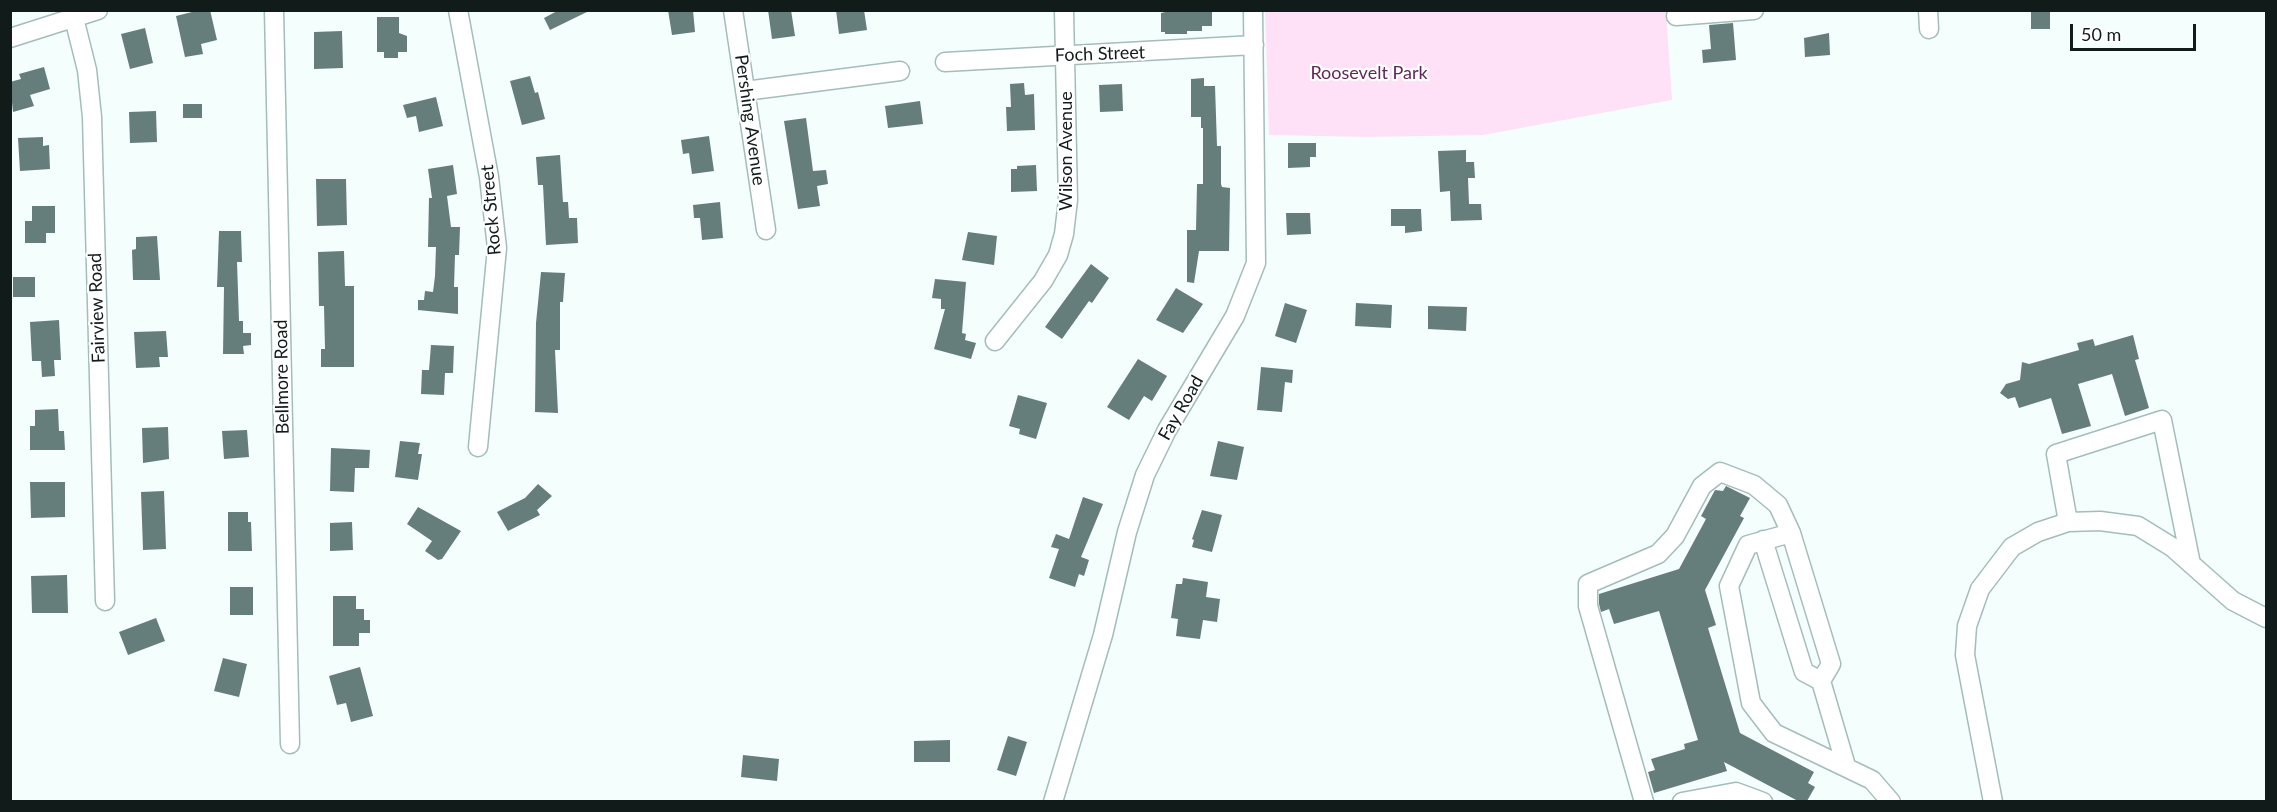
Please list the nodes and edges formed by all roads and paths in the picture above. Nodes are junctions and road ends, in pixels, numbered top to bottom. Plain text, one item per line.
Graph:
1 (98, 10) edge
2 (274, 10) edge
3 (458, 10) edge
4 (733, 10) edge
5 (1064, 10) edge
6 (1253, 10) edge
7 (1754, 10) edge
8 (1676, 16) dead end
9 (74, 18) junction
10 (10, 38) edge
11 (1254, 45) junction
12 (1066, 54) junction
13 (945, 62) dead end
14 (900, 71) dead end
15 (745, 91) junction
16 (766, 230) dead end
17 (995, 341) dead end
18 (478, 447) dead end
19 (2068, 522) junction
20 (1791, 533) junction
21 (1763, 540) junction
22 (2191, 564) junction
23 (105, 601) dead end
24 (2266, 618) edge
25 (1821, 681) junction
26 (290, 744) dead end
27 (1846, 766) junction
28 (1053, 801) edge
29 (1644, 801) edge
30 (1682, 801) edge
31 (1762, 801) edge
32 (1891, 801) edge
33 (1993, 801) edge

1 - 9 street
2 - 26 street, Bellmore Road
3 - 18 street, Rock Street
4 - 15 street, Pershing Avenue
5 - 12 street, Wilson Avenue
6 - 11 street, Fay Road
7 - 8 street
9 - 10 street
9 - 23 street, Fairview Road
11 - 12 street, Foch Street
11 - 28 street, Fay Road
12 - 13 street, Foch Street
12 - 17 street, Wilson Avenue
14 - 15 street
15 - 16 street, Pershing Avenue
19 - 22 street
19 - 22 street
19 - 33 street
20 - 21 street
20 - 25 street
20 - 29 street
21 - 25 street
21 - 27 street
22 - 24 street
25 - 27 street
27 - 32 street
30 - 31 street

